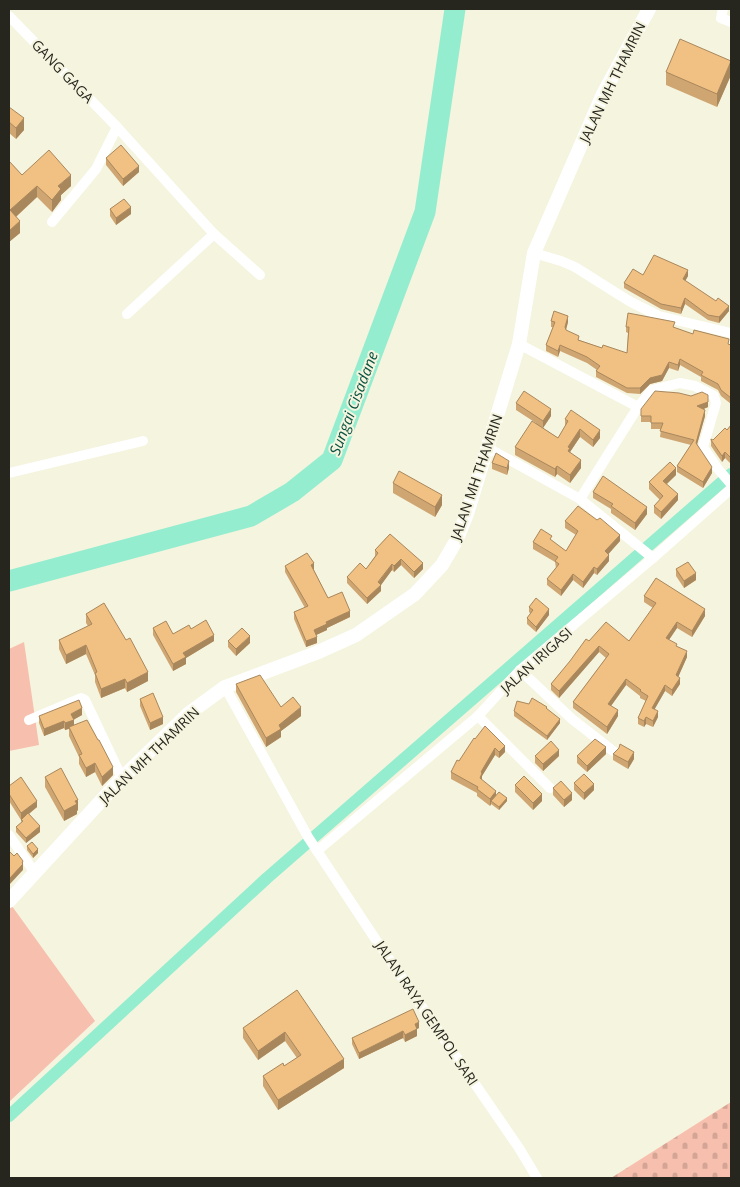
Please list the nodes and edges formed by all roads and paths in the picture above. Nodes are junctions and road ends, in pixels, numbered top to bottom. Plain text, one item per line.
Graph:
1 (649, 9) edge
2 (723, 9) edge
3 (9, 16) edge
4 (731, 22) edge
5 (117, 127) junction
6 (52, 222) dead end
7 (214, 234) junction
8 (534, 253) junction
9 (260, 275) dead end
10 (127, 314) dead end
11 (731, 333) edge
12 (519, 344) junction
13 (638, 407) junction
14 (142, 441) dead end
15 (488, 448) junction
16 (9, 473) edge
17 (729, 482) edge
18 (580, 499) junction
19 (652, 557) junction
20 (520, 670) junction
21 (224, 687) junction
22 (478, 716) junction
23 (30, 720) dead end
24 (613, 751) edge
25 (122, 778) junction
26 (550, 788) dead end
27 (9, 835) edge
28 (316, 849) junction
29 (36, 873) junction
30 (9, 900) edge
31 (537, 1178) edge

1 - 8 street, JALAN MH THAMRIN
2 - 4 street
3 - 5 street, GANG GAGA
5 - 6 street
5 - 7 street, GANG GAGA
7 - 9 street, GANG GAGA
7 - 10 street
8 - 11 street
8 - 12 street, JALAN MH THAMRIN
12 - 13 street
12 - 15 street, JALAN MH THAMRIN
13 - 17 street
13 - 18 street
14 - 16 street
15 - 18 street
15 - 21 street, JALAN MH THAMRIN
17 - 19 street, JALAN IRIGASI
18 - 19 street
19 - 20 street, JALAN IRIGASI
20 - 22 street, JALAN IRIGASI
20 - 24 street
21 - 25 street, JALAN MH THAMRIN
21 - 28 street, JALAN RAYA GEMPOL SARI
22 - 26 street
22 - 28 street, JALAN IRIGASI
23 - 25 street
25 - 29 street, JALAN MH THAMRIN
27 - 29 street
28 - 31 street, JALAN RAYA GEMPOL SARI
29 - 30 street, JALAN MH THAMRIN

